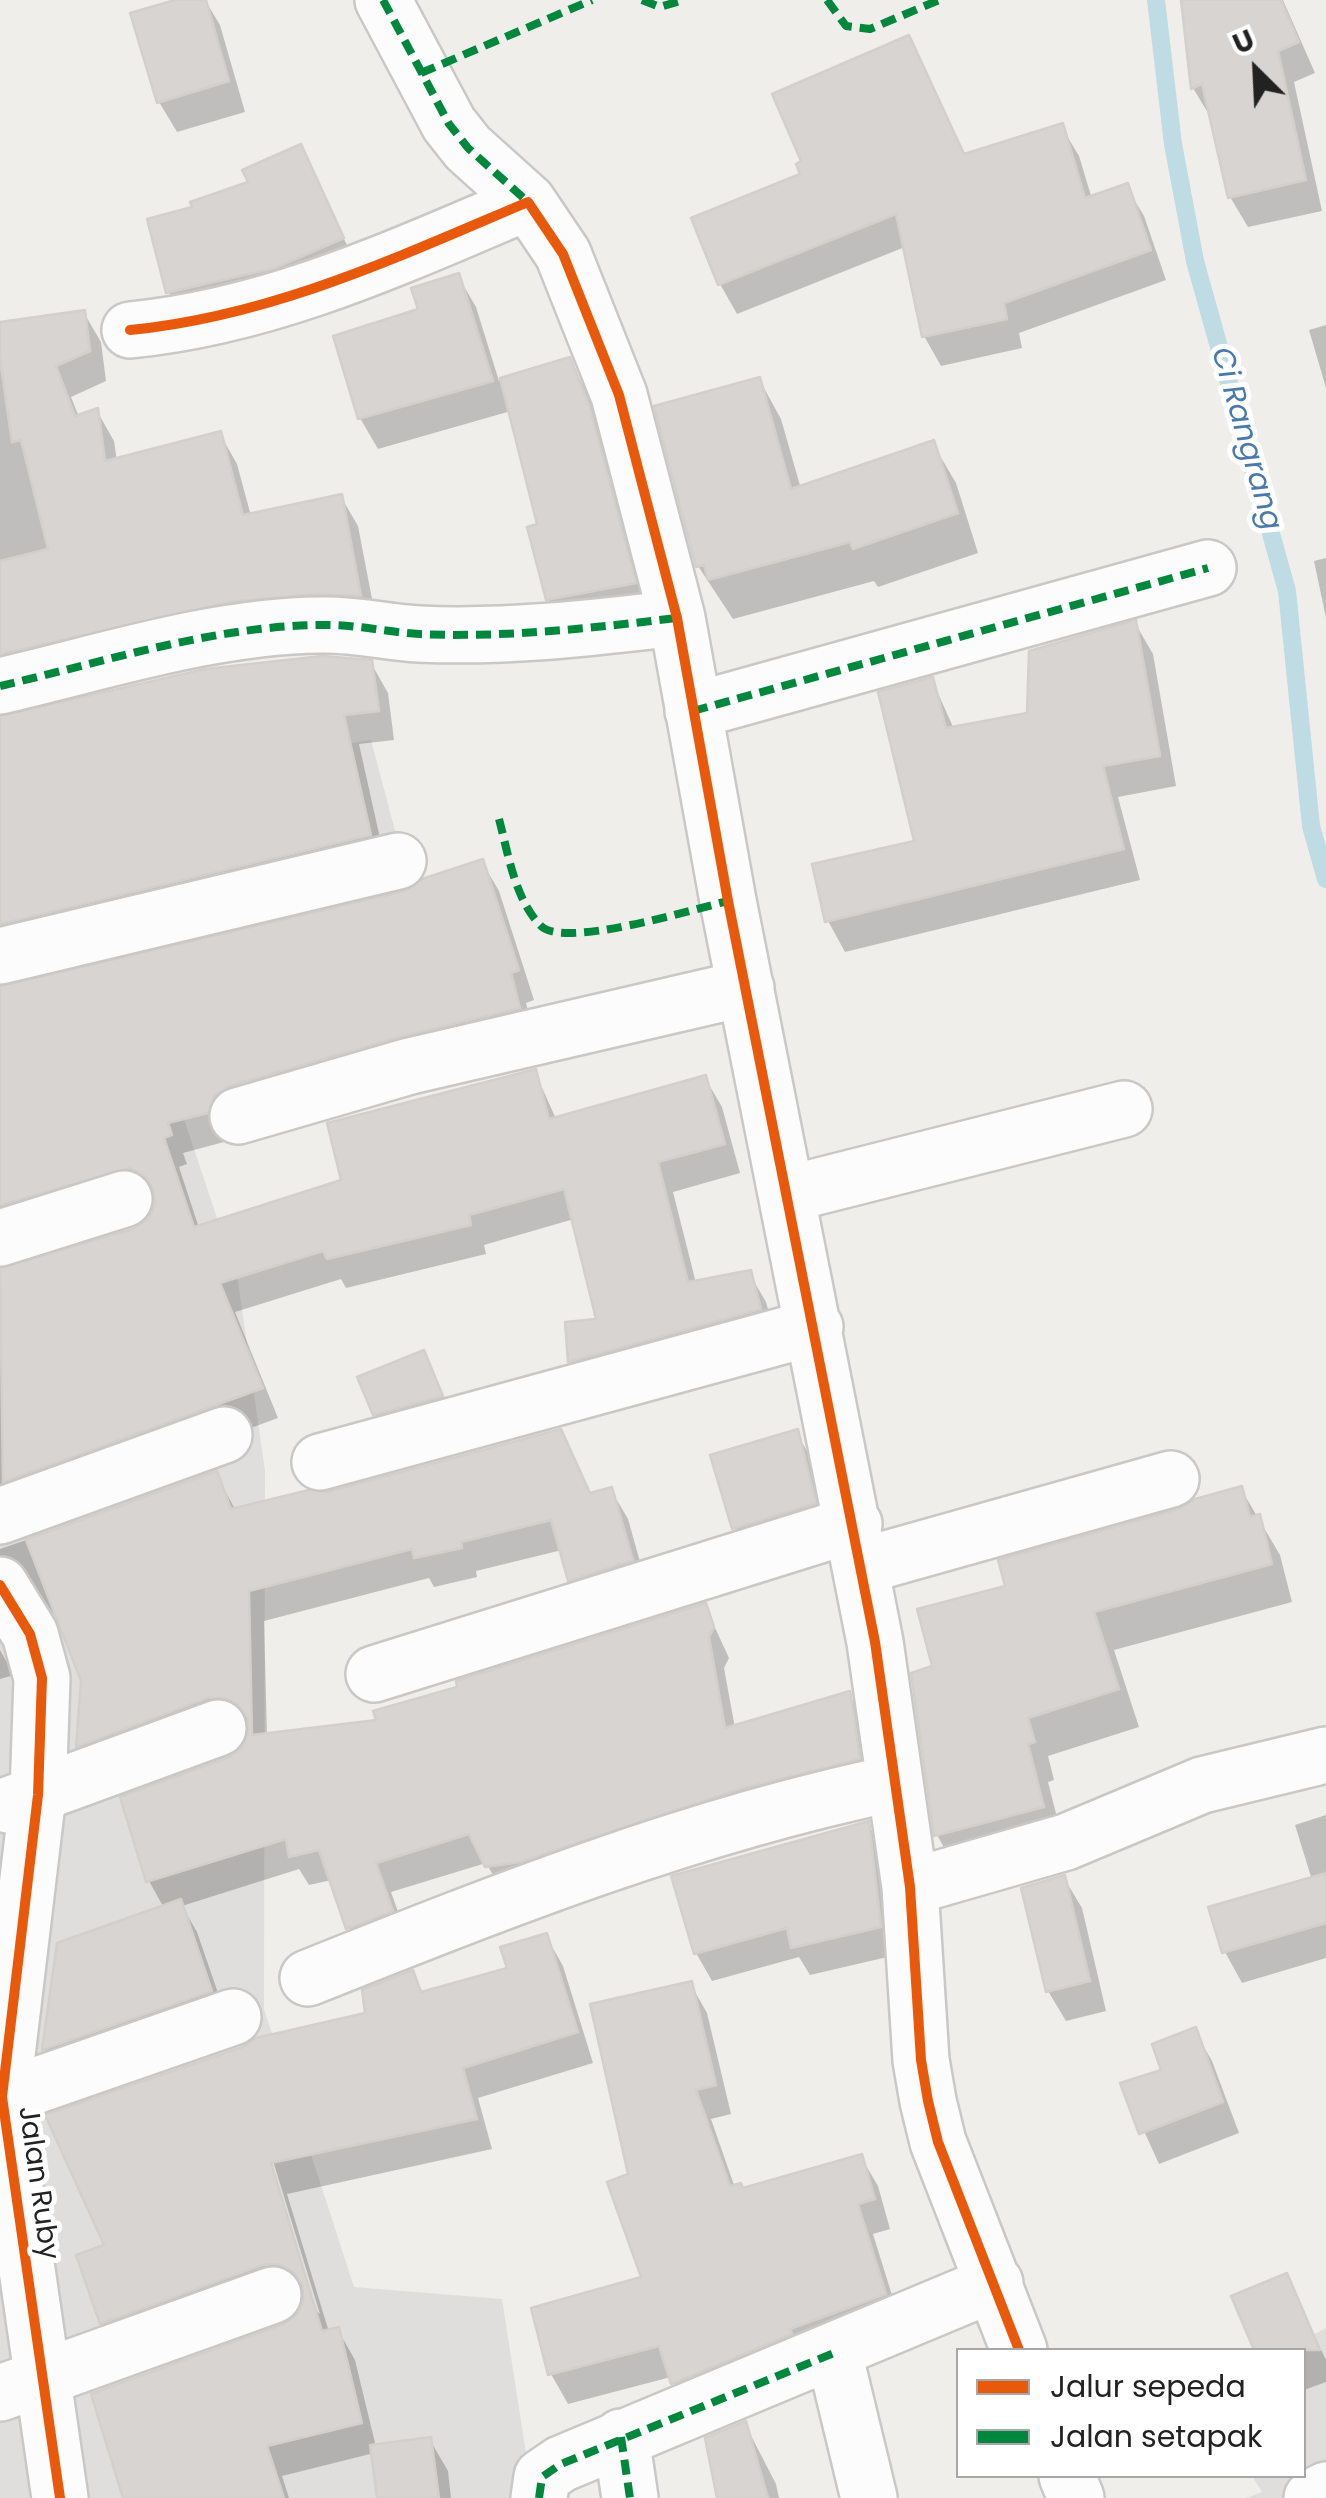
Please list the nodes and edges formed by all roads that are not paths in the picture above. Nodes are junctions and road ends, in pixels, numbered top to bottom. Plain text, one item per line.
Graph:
1 (383, 0) edge
2 (528, 202) junction
3 (130, 330) dead end
4 (1208, 568) dead end
5 (677, 618) junction
6 (0, 686) edge
7 (693, 711) junction
8 (398, 861) dead end
9 (0, 956) edge
10 (746, 988) junction
11 (1124, 1108) dead end
12 (238, 1116) dead end
13 (788, 1194) junction
14 (124, 1199) dead end
15 (0, 1238) edge
16 (815, 1327) junction
17 (224, 1435) dead end
18 (320, 1462) dead end
19 (1172, 1480) dead end
20 (0, 1516) edge
21 (858, 1545) junction
22 (0, 1584) edge
23 (374, 1674) dead end
24 (218, 1728) dead end
25 (1326, 1755) edge
26 (895, 1783) junction
27 (19, 1801) edge
28 (910, 1887) junction
29 (308, 1978) dead end
30 (233, 2017) dead end
31 (1, 2097) edge
32 (995, 2283) junction
33 (274, 2295) dead end
34 (1018, 2348) edge
35 (834, 2352) junction
36 (20, 2387) edge
37 (620, 2437) junction
38 (1326, 2490) edge
39 (60, 2498) edge
40 (538, 2498) edge
41 (630, 2498) edge
42 (869, 2498) edge
43 (1312, 2498) edge

1 - 2 street
2 - 3 street
2 - 5 street
4 - 7 street
5 - 6 street
5 - 7 street
7 - 10 street
8 - 9 street
10 - 12 street
10 - 13 street
11 - 13 street
13 - 16 street
14 - 15 street
16 - 18 street
16 - 21 street
17 - 20 street
19 - 21 street
21 - 23 street
21 - 26 street
22 - 27 street, Jalan Ruby
24 - 27 street
25 - 28 street
26 - 28 street
26 - 29 street
27 - 31 street, Jalan Ruby
28 - 32 street
30 - 31 street
31 - 36 street, Jalan Ruby
32 - 34 street
32 - 35 street
33 - 36 street
35 - 37 street
35 - 42 street
36 - 39 street, Jalan Ruby
37 - 40 street
37 - 41 street
38 - 43 street

